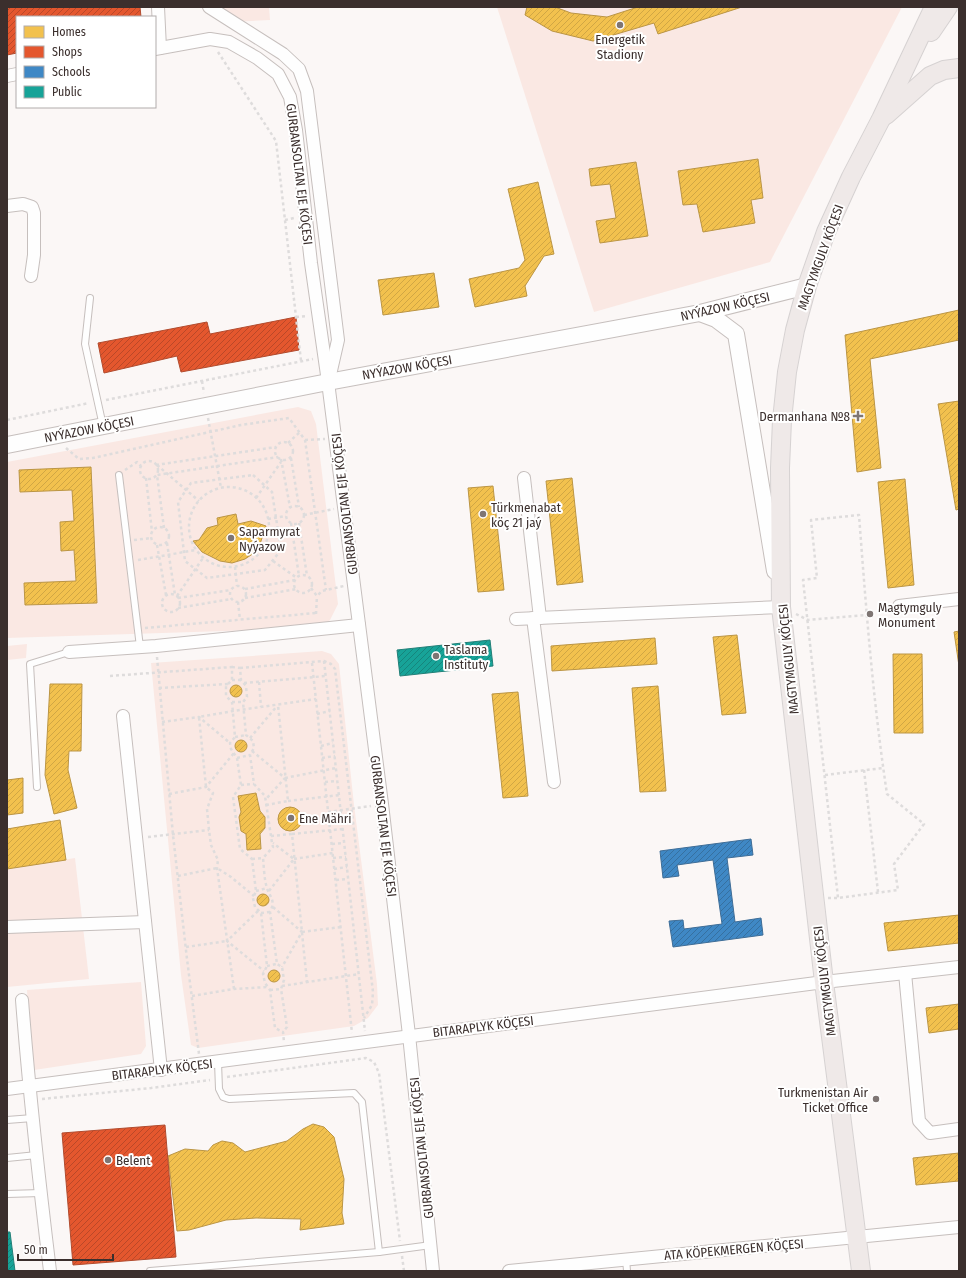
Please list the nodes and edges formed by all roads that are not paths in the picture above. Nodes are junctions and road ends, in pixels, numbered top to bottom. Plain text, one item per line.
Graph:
1 (158, 7) edge
2 (209, 7) edge
3 (934, 7) edge
4 (948, 7) edge
5 (158, 49) edge
6 (905, 66) junction
7 (959, 68) edge
8 (881, 119) junction
9 (7, 206) edge
10 (31, 276) dead end
11 (806, 286) junction
12 (90, 298) dead end
13 (700, 313) junction
14 (328, 382) junction
15 (103, 426) junction
16 (7, 445) edge
17 (119, 475) road end
18 (524, 478) dead end
19 (959, 599) edge
20 (899, 606) dead end
21 (781, 607) junction
22 (537, 618) junction
23 (516, 619) dead end
24 (359, 625) junction
25 (140, 647) junction
26 (69, 652) joint
27 (123, 716) dead end
28 (554, 782) dead end
29 (37, 787) dead end
30 (145, 922) junction
31 (7, 927) edge
32 (959, 967) edge
33 (905, 973) junction
34 (824, 982) junction
35 (22, 1000) dead end
36 (409, 1035) junction
37 (218, 1062) junction
38 (161, 1070) junction
39 (29, 1086) junction
40 (7, 1089) edge
41 (34, 1118) junction
42 (7, 1120) edge
43 (959, 1129) edge
44 (37, 1155) junction
45 (7, 1158) edge
46 (41, 1193) junction
47 (7, 1194) edge
48 (959, 1227) edge
49 (857, 1238) junction
50 (431, 1245) junction
51 (379, 1252) junction
52 (626, 1258) junction
53 (50, 1271) edge
54 (150, 1271) edge
55 (433, 1271) edge
56 (509, 1271) edge
57 (627, 1271) edge
58 (861, 1271) edge

1 - 5 street
2 - 14 street, GURBANSOLTAN EJE KÖÇESI
3 - 6 main road, MAGTYMGULY KÖÇESI
4 - 6 main road, MAGTYMGULY KÖÇESI
5 - 14 street, GURBANSOLTAN EJE KÖÇESI
6 - 8 main road, MAGTYMGULY KÖÇESI
7 - 8 main road
8 - 11 main road, MAGTYMGULY KÖÇESI
9 - 10 street
11 - 13 street, NYÝAZOW KÖÇESI
11 - 21 main road, MAGTYMGULY KÖÇESI
12 - 15 lane
13 - 14 street, NYÝAZOW KÖÇESI
13 - 21 street
14 - 15 street, NYÝAZOW KÖÇESI
14 - 24 street, GURBANSOLTAN EJE KÖÇESI
15 - 16 street, NYÝAZOW KÖÇESI
17 - 25 lane
18 - 22 street
19 - 20 street
21 - 22 street
21 - 34 main road, MAGTYMGULY KÖÇESI
22 - 23 street
22 - 28 street
24 - 25 street
24 - 36 street, GURBANSOLTAN EJE KÖÇESI
25 - 26 street
26 - 29 lane
27 - 30 street
30 - 31 street
30 - 38 street
32 - 33 street, BITARAPLYK KÖÇESI
33 - 34 street, BITARAPLYK KÖÇESI
33 - 43 street
34 - 36 street, BITARAPLYK KÖÇESI
34 - 49 main road, MAGTYMGULY KÖÇESI
35 - 39 street
36 - 37 street, BITARAPLYK KÖÇESI
36 - 50 street, GURBANSOLTAN EJE KÖÇESI
37 - 38 street, BITARAPLYK KÖÇESI
37 - 51 lane
38 - 39 street, BITARAPLYK KÖÇESI
39 - 40 street, BITARAPLYK KÖÇESI
39 - 41 street
41 - 42 lane
41 - 44 street
44 - 45 lane
44 - 46 street
46 - 47 lane
46 - 53 street
48 - 49 street, ATA KÖPEKMERGEN KÖÇESI
49 - 52 street, ATA KÖPEKMERGEN KÖÇESI
49 - 58 main road, MAGTYMGULY KÖÇESI
50 - 51 lane
50 - 55 street, GURBANSOLTAN EJE KÖÇESI
51 - 54 lane
52 - 56 street, ATA KÖPEKMERGEN KÖÇESI
52 - 57 lane

